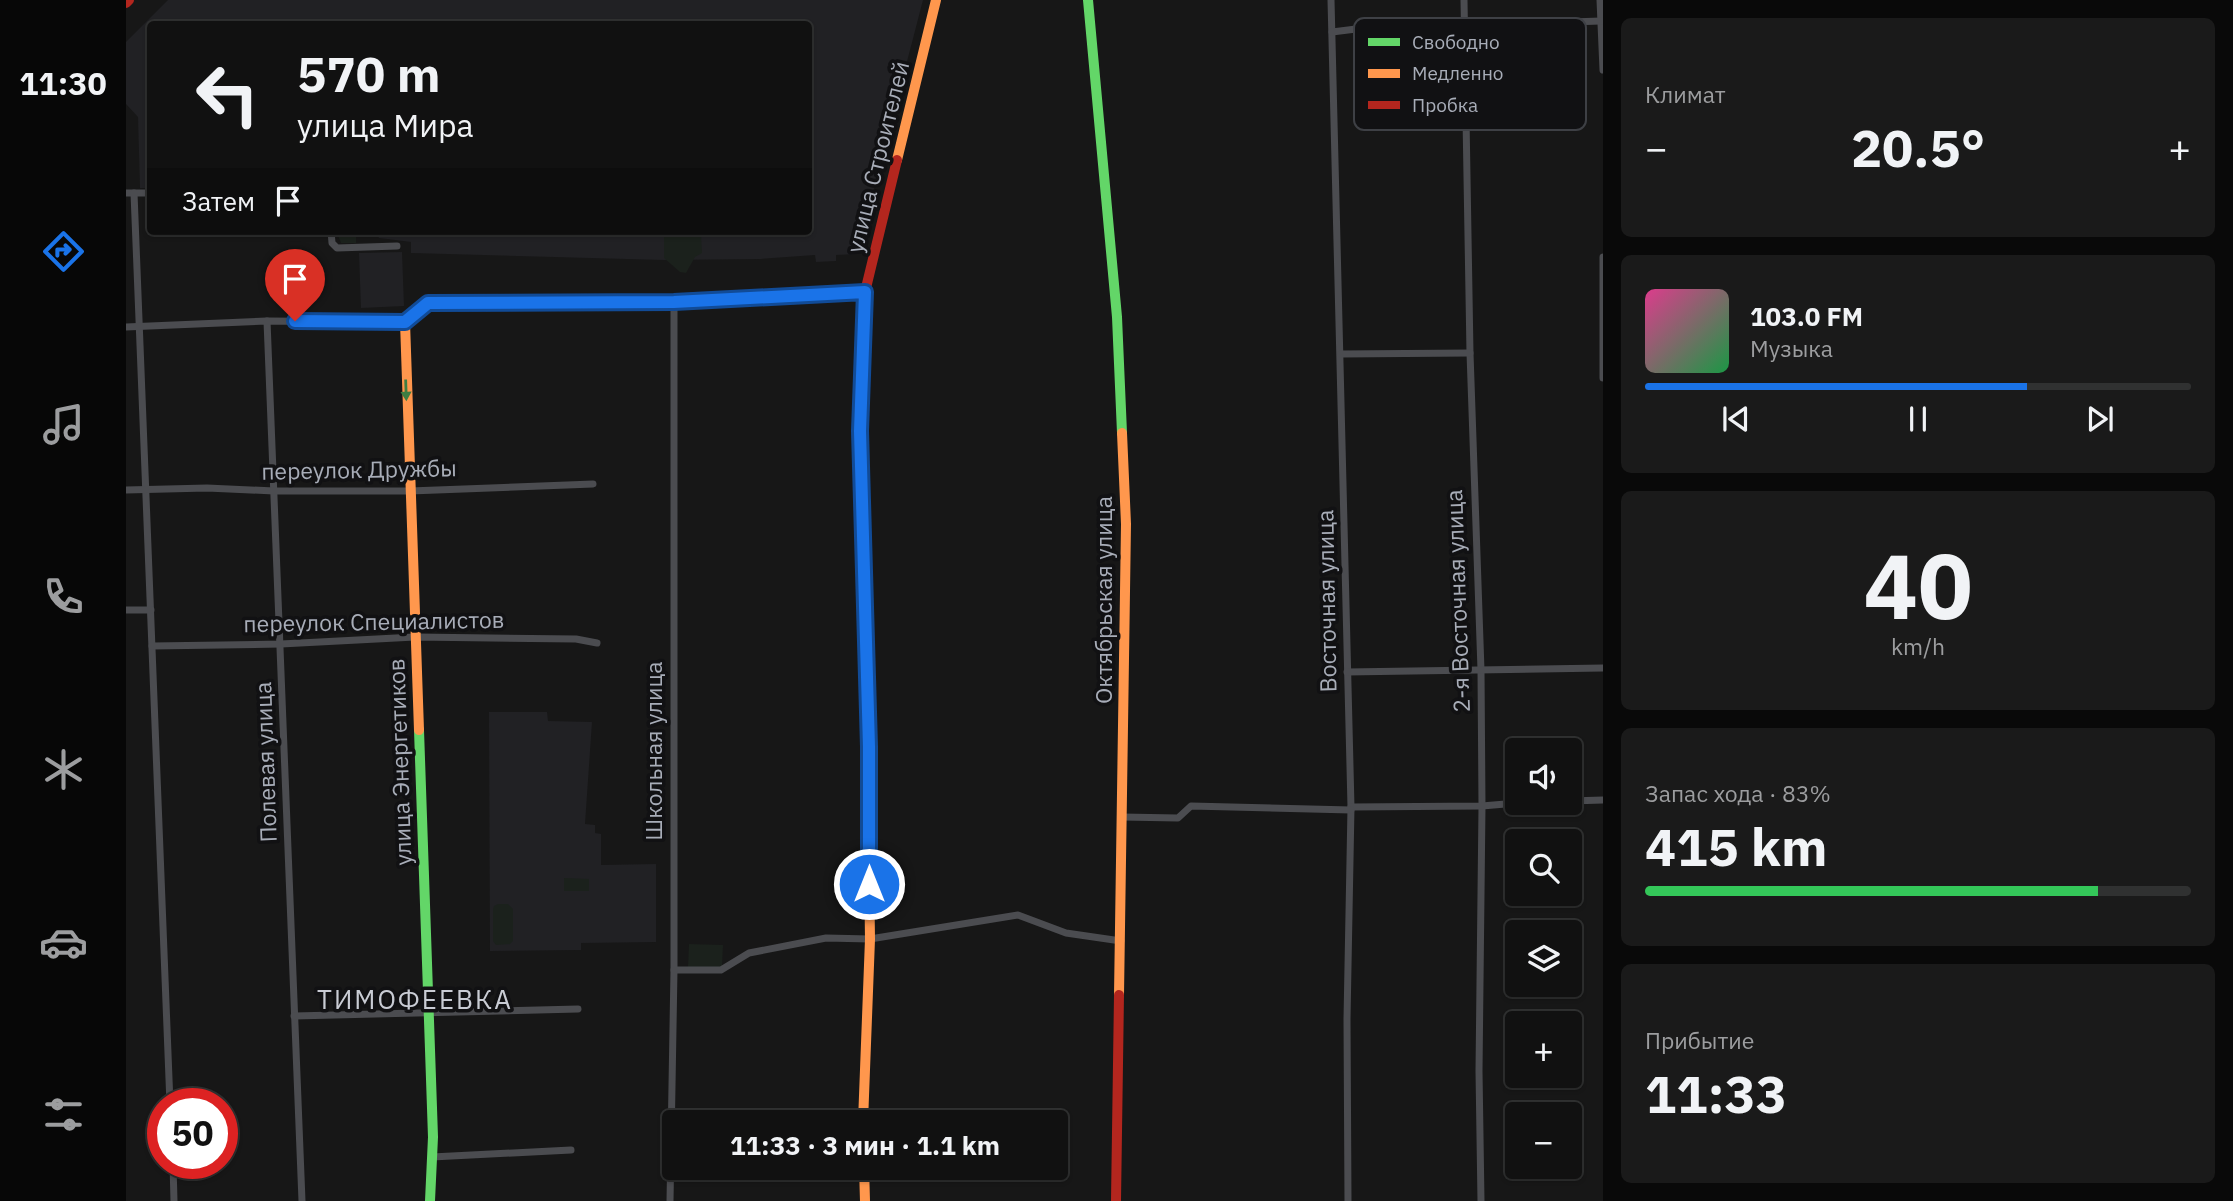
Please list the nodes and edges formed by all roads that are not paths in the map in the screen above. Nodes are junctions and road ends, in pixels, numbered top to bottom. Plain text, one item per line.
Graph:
1 (936, 0) edge
2 (1088, 0) edge
3 (1331, 0) edge
4 (1464, 0) edge
5 (1601, 0) edge
6 (1465, 18) edge
7 (1601, 21) junction
8 (1586, 22) edge
9 (1354, 29) edge
10 (1332, 32) junction
11 (1603, 70) edge
12 (1467, 130) edge
13 (130, 193) edge
14 (331, 235) edge
15 (397, 246) dead end
16 (1603, 257) edge
17 (865, 292) junction
18 (674, 302) junction
19 (267, 321) junction
20 (405, 322) junction
21 (140, 326) junction
22 (126, 327) edge
23 (1470, 353) junction
24 (1341, 354) junction
25 (1603, 379) edge
26 (593, 484) dead end
27 (126, 490) edge
28 (146, 490) junction
29 (274, 491) junction
30 (410, 491) junction
31 (126, 610) edge
32 (150, 610) junction
33 (415, 637) junction
34 (597, 643) dead end
35 (281, 644) junction
36 (152, 646) junction
37 (1603, 668) edge
38 (1481, 670) junction
39 (1347, 672) junction
40 (1603, 800) edge
41 (1582, 801) edge
42 (1505, 804) edge
43 (1482, 806) junction
44 (1351, 808) junction
45 (1122, 817) junction
46 (870, 939) junction
47 (1121, 941) junction
48 (674, 970) junction
49 (578, 1009) dead end
50 (429, 1012) junction
51 (294, 1016) junction
52 (169, 1088) edge
53 (863, 1110) edge
54 (571, 1150) dead end
55 (432, 1157) junction
56 (173, 1179) edge
57 (864, 1180) edge
58 (174, 1201) edge
59 (302, 1201) edge
60 (430, 1201) edge
61 (670, 1201) edge
62 (865, 1201) edge
63 (1116, 1201) edge
64 (1348, 1201) edge
65 (1481, 1201) edge

1 - 17 street, улица Строителей
2 - 45 street, Октябрьская улица
3 - 10 street, Восточная улица
4 - 6 street, 2-я Восточная улица
5 - 7 street
7 - 8 street
7 - 11 street
9 - 10 street
10 - 24 street, Восточная улица
12 - 23 street, 2-я Восточная улица
13 - 21 street
14 - 15 street
16 - 25 street
17 - 18 street
17 - 46 street, улица Строителей
18 - 20 street
18 - 48 street, Школьная улица
19 - 20 street
19 - 21 street
19 - 29 street, Полевая улица
20 -> 30 street, улица Энергетиков
21 - 22 street
21 - 28 street
23 - 24 street
23 - 38 street, 2-я Восточная улица
24 - 39 street, Восточная улица
26 - 30 street, переулок Дружбы
27 - 28 street, переулок Дружбы
28 - 29 street, переулок Дружбы
28 - 32 street
29 - 30 street, переулок Дружбы
29 - 35 street, Полевая улица
30 - 33 street, улица Энергетиков
31 - 32 street
32 - 36 street
33 - 34 street, переулок Специалистов
33 - 35 street, переулок Специалистов
33 - 50 street, улица Энергетиков
35 - 36 street, переулок Специалистов
35 - 51 street, Полевая улица
36 - 52 street
37 - 38 street
38 - 39 street
38 - 43 street, 2-я Восточная улица
39 - 44 street, Восточная улица
40 - 41 street
42 - 43 street
43 - 44 street
43 - 65 street, 2-я Восточная улица
44 - 45 street
44 - 64 street, Восточная улица
45 - 47 street, Октябрьская улица
46 - 47 street
46 - 48 street
46 - 53 street, улица Строителей
47 - 63 street, Октябрьская улица
48 - 61 street, Школьная улица
49 - 50 street
50 - 51 street
50 - 55 street, улица Энергетиков
51 - 59 street, Полевая улица
54 - 55 street
55 - 60 street, улица Энергетиков
56 - 58 street
57 - 62 street

